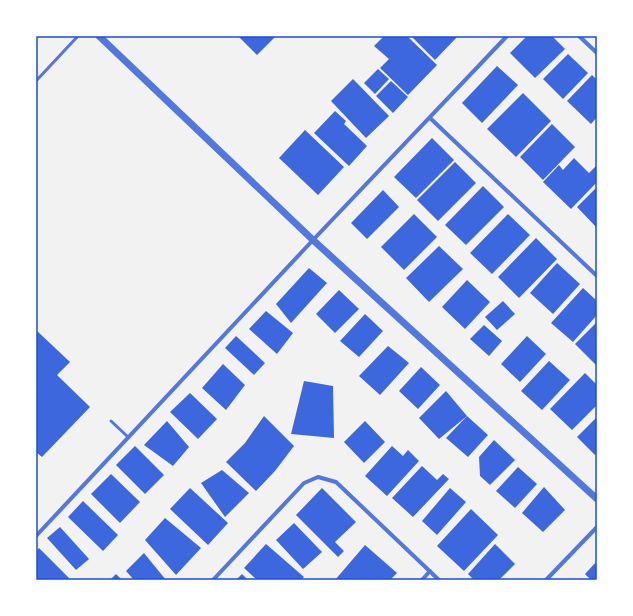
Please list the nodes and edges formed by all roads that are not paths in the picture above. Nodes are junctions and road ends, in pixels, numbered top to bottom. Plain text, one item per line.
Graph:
1 (78, 36) edge
2 (99, 36) edge
3 (507, 36) edge
4 (579, 36) edge
5 (597, 53) edge
6 (36, 81) edge
7 (430, 118) junction
8 (312, 240) junction
9 (597, 276) edge
10 (111, 421) dead end
11 (128, 438) junction
12 (597, 499) edge
13 (597, 527) edge
14 (36, 536) edge
15 (430, 571) junction
16 (213, 580) edge
17 (422, 580) edge
18 (439, 580) edge
19 (546, 580) edge

1 - 6 lane
2 - 8 street
3 - 7 street
4 - 5 street
7 - 8 street
7 - 9 street
8 - 11 street
8 - 12 street
10 - 11 lane
11 - 14 street
13 - 19 street
15 - 16 street
15 - 17 street
15 - 18 street

